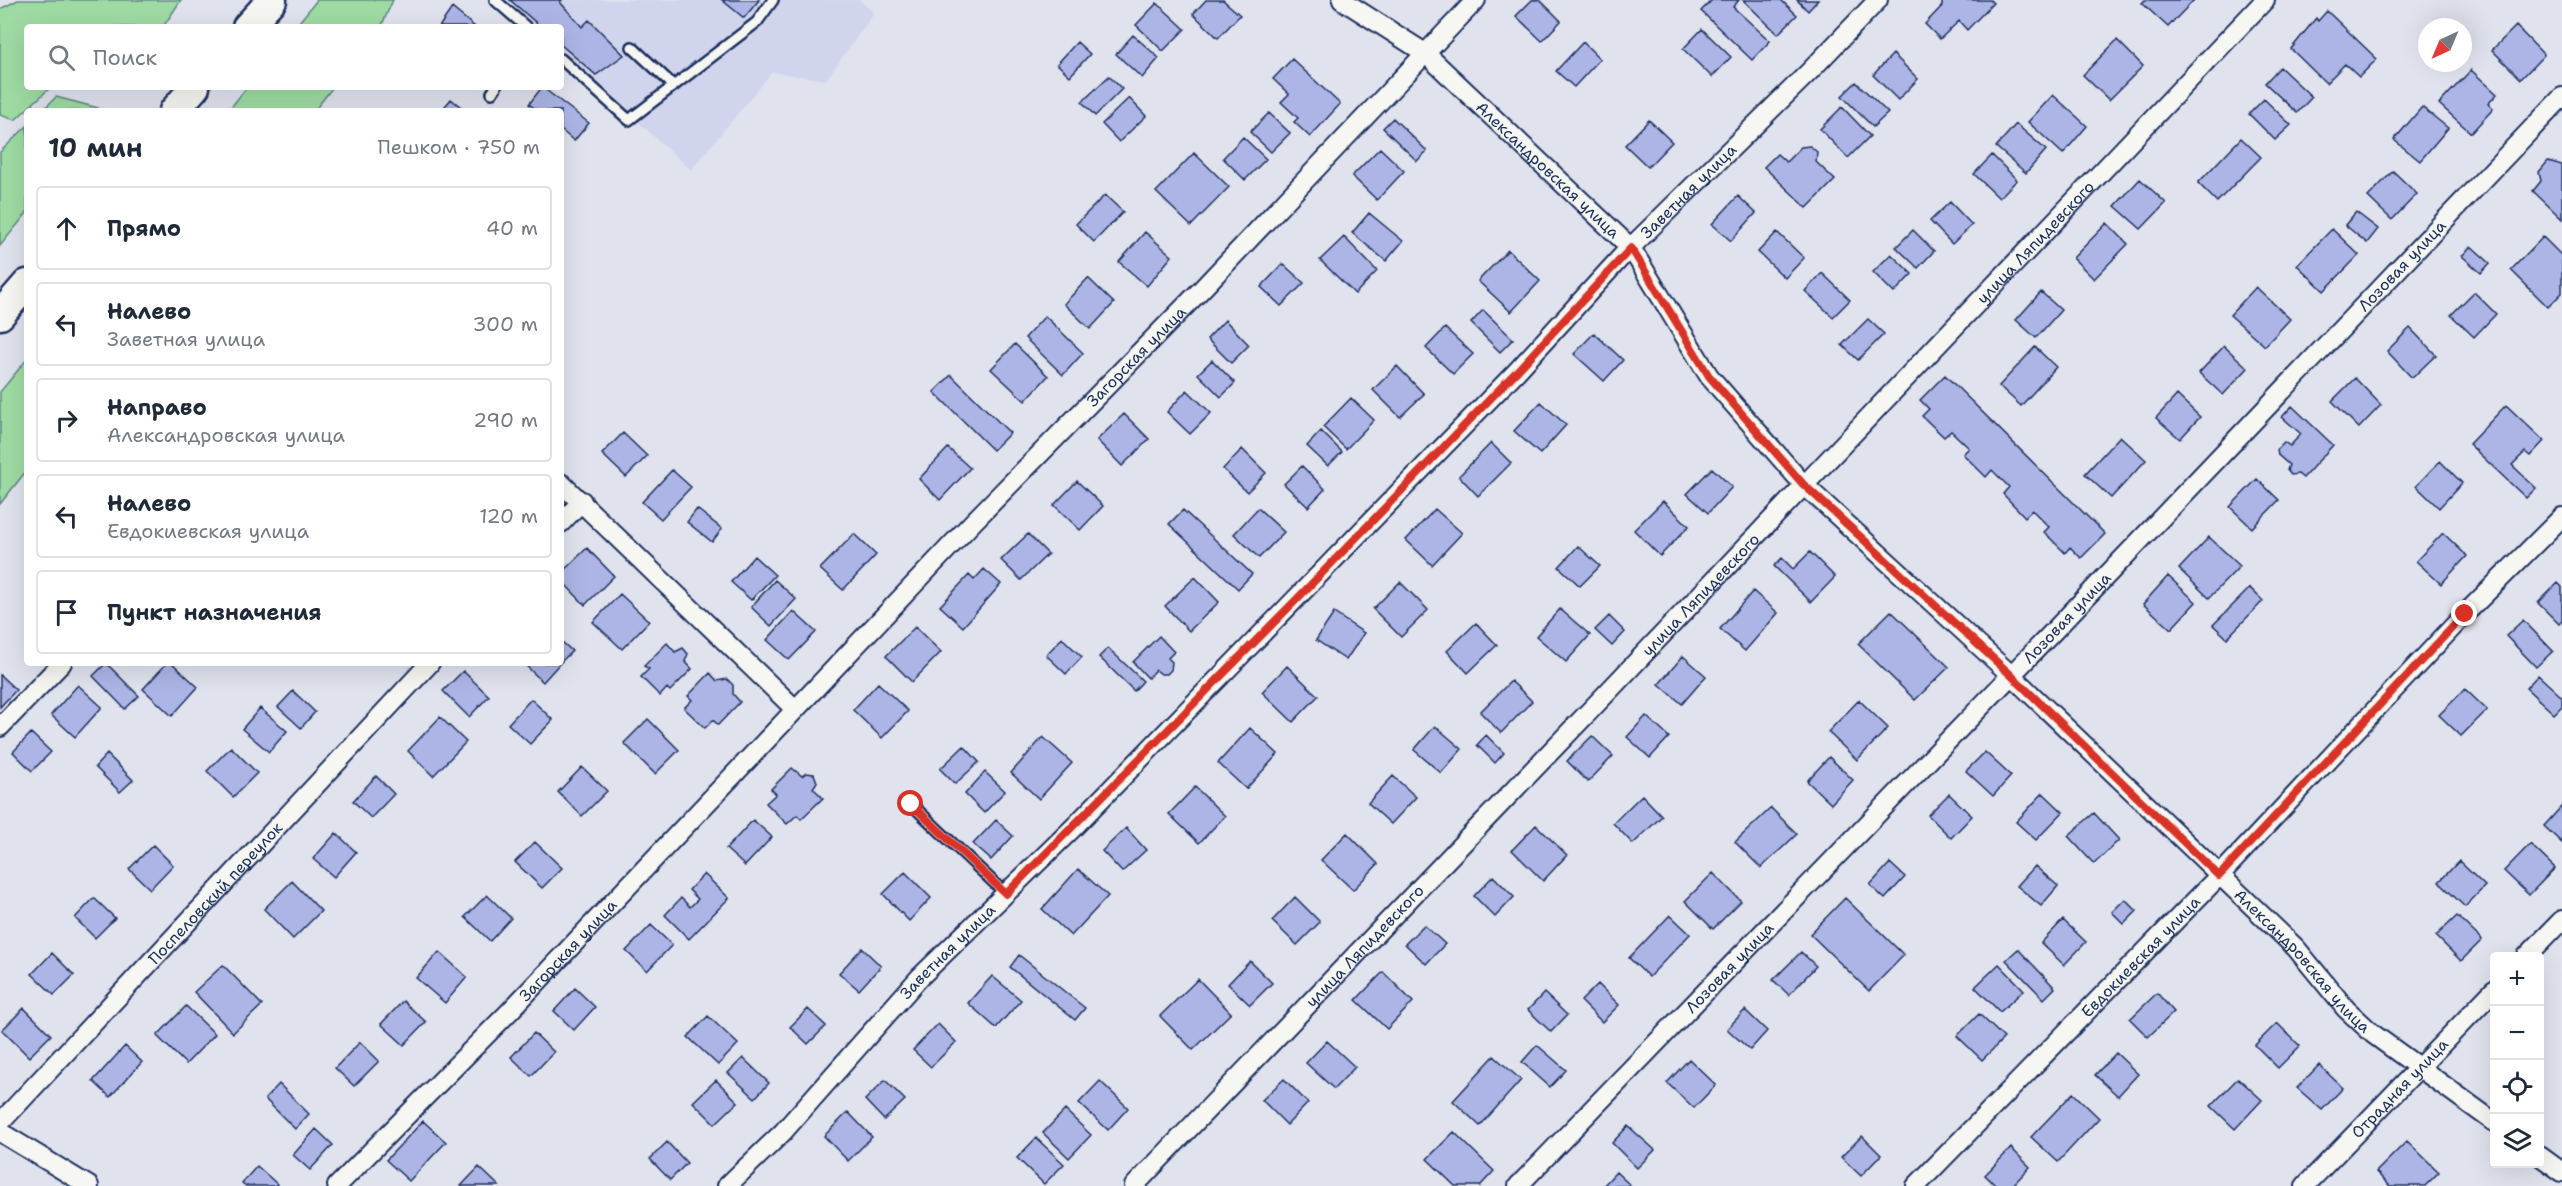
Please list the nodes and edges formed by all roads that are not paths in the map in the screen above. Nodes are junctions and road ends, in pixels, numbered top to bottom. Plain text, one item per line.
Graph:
1 (272, 0) edge
2 (495, 0) edge
3 (773, 0) edge
4 (1342, 0) edge
5 (1476, 0) edge
6 (1878, 0) edge
7 (2265, 0) edge
8 (250, 24) edge
9 (523, 24) edge
10 (632, 47) dead end
11 (1425, 53) junction
12 (564, 62) edge
13 (675, 86) junction
14 (192, 90) edge
15 (2562, 97) edge
16 (177, 108) edge
17 (1631, 248) junction
18 (24, 287) edge
19 (0, 315) edge
20 (1803, 484) junction
21 (564, 486) edge
22 (582, 501) junction
23 (2562, 517) edge
24 (564, 520) edge
25 (59, 666) edge
26 (427, 666) edge
27 (2011, 675) junction
28 (795, 709) junction
29 (0, 727) edge
30 (911, 804) dead end
31 (2219, 876) junction
32 (1006, 894) junction
33 (2562, 920) edge
34 (2532, 952) edge
35 (2490, 994) edge
36 (2420, 1067) junction
37 (2490, 1119) edge
38 (0, 1123) edge
39 (0, 1132) edge
40 (2544, 1159) edge
41 (2562, 1172) edge
42 (89, 1186) edge
43 (337, 1186) edge
44 (727, 1186) edge
45 (1134, 1186) edge
46 (1518, 1186) edge
47 (1916, 1186) edge
48 (2305, 1186) edge

1 - 8 main road
2 - 9 lane
3 - 13 lane
4 - 11 street, Александровская улица
5 - 11 street, Загорская улица
6 - 17 street, Заветная улица
7 - 20 street, улица Ляпидевского
10 - 13 lane
11 - 17 street, Александровская улица
11 - 28 street, Загорская улица
12 - 13 lane
14 - 16 main road
15 - 27 street, Лозовая улица
17 - 20 street, Александровская улица
17 - 32 street, Заветная улица
18 - 19 main road
20 - 27 street, Александровская улица
20 - 45 street, улица Ляпидевского
21 - 22 street
22 - 24 street
22 - 28 street
23 - 31 street, Евдокиевская улица
25 - 29 street
26 - 38 street, Поспеловский переулок
27 - 31 street, Александровская улица
27 - 46 street, Лозовая улица
28 - 43 street, Загорская улица
30 - 32 lane
31 - 36 street, Александровская улица
31 - 47 street, Евдокиевская улица
32 - 44 street, Заветная улица
33 - 34 street
35 - 36 street, Отрадная улица
36 - 37 street, Александровская улица
36 - 48 street, Отрадная улица
39 - 42 street
40 - 41 street

